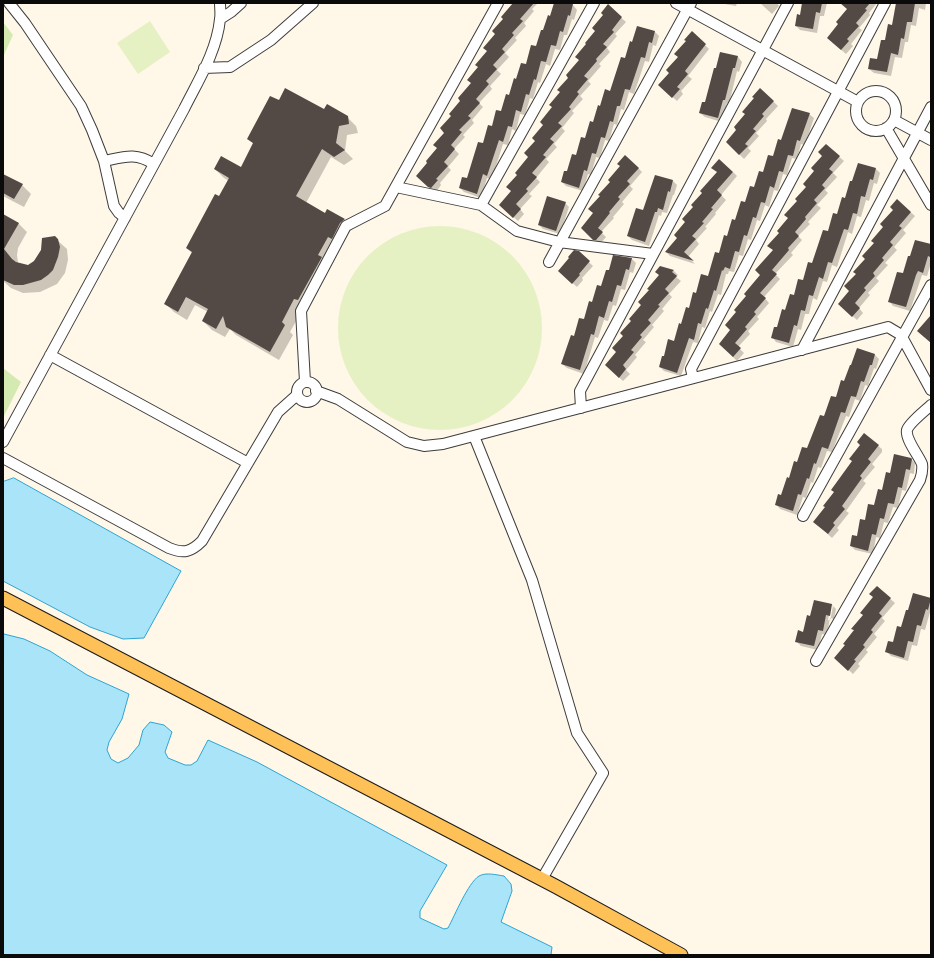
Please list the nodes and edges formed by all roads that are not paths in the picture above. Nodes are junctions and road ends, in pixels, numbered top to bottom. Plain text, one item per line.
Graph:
1 (9, 3) edge
2 (220, 3) edge
3 (241, 3) edge
4 (313, 3) edge
5 (498, 3) edge
6 (594, 3) edge
7 (676, 3) edge
8 (788, 3) edge
9 (885, 3) edge
10 (689, 6) edge
11 (220, 19) junction
12 (762, 50) junction
13 (204, 68) junction
14 (837, 91) junction
15 (858, 102) junction
16 (931, 107) edge
17 (894, 120) junction
18 (886, 128) junction
19 (918, 132) junction
20 (931, 140) edge
21 (904, 158) junction
22 (104, 161) junction
23 (154, 164) junction
24 (396, 187) junction
25 (481, 205) junction
26 (931, 205) edge
27 (125, 218) junction
28 (559, 242) junction
29 (653, 254) junction
30 (549, 262) dead end
31 (931, 285) edge
32 (902, 337) junction
33 (802, 350) junction
34 (50, 355) junction
35 (693, 378) junction
36 (306, 382) junction
37 (931, 390) edge
38 (316, 391) junction
39 (297, 395) junction
40 (931, 405) edge
41 (581, 408) junction
42 (474, 436) junction
43 (3, 441) edge
44 (3, 458) edge
45 (248, 463) junction
46 (803, 516) dead end
47 (3, 598) edge
48 (816, 661) dead end
49 (542, 880) junction
50 (681, 955) edge

1 - 22 street
2 - 11 street
3 - 11 street
4 - 13 street
5 - 24 street
6 - 25 street
7 - 10 street
8 - 12 street
9 - 14 street
10 - 12 street
10 - 28 street
11 - 13 street
12 - 14 street
12 - 29 street
13 - 23 street
14 - 15 street
14 - 35 street
15 - 17 street
15 - 18 street
16 - 19 street
17 - 18 street
17 - 19 street
18 - 21 street
19 - 20 street
19 - 21 street
21 - 26 street
21 - 33 street
22 - 23 street
22 - 27 street
23 - 27 street
24 - 25 street
24 - 36 street
25 - 28 street
27 - 34 street
28 - 29 street
28 - 30 street
29 - 41 street
31 - 32 street
32 - 33 street
32 - 37 street
32 - 46 street
33 - 35 street
34 - 43 street
34 - 45 street
35 - 41 street
36 - 38 street
36 - 39 street
38 - 39 street
38 - 42 street
39 - 45 street
40 - 48 street
41 - 42 street
42 - 49 street
44 - 45 street
47 - 49 main road
49 - 50 main road

